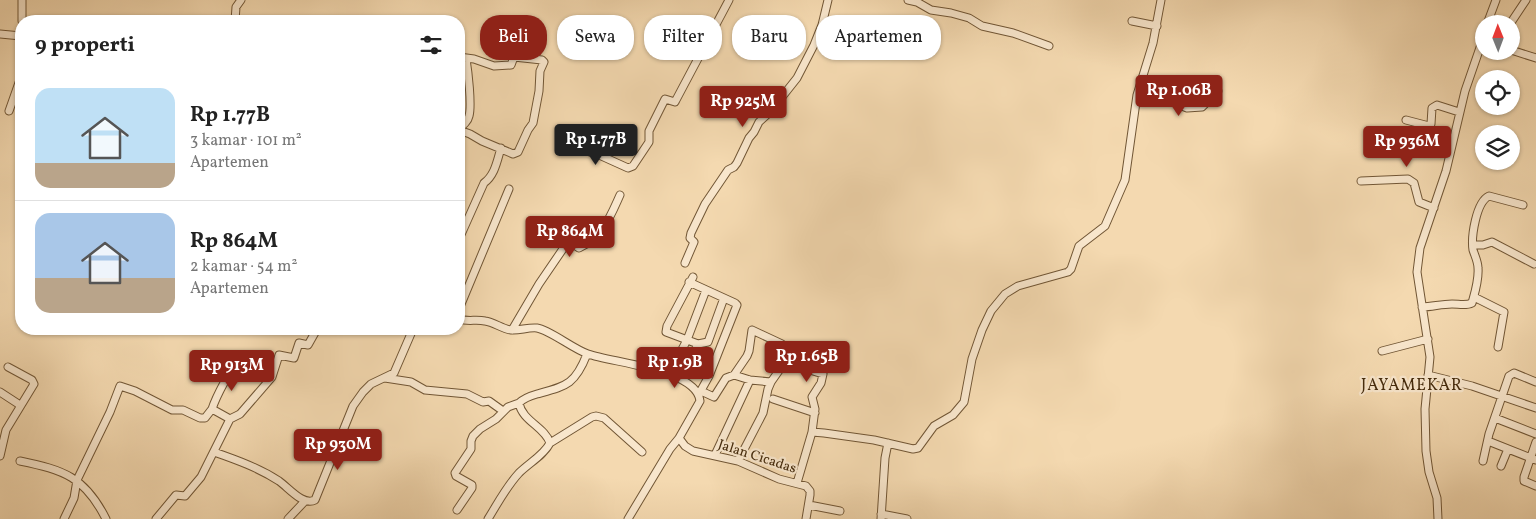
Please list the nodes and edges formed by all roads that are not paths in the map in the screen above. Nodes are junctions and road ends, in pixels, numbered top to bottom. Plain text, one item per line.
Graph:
1 (22, 0) edge
2 (241, 0) edge
3 (729, 0) edge
4 (828, 0) edge
5 (908, 0) edge
6 (1161, 0) edge
7 (1496, 0) edge
8 (1526, 0) edge
9 (22, 15) edge
10 (235, 15) edge
11 (1490, 15) edge
12 (1516, 15) edge
13 (1132, 21) dead end
14 (1157, 26) junction
15 (0, 34) edge
16 (15, 35) edge
17 (1049, 46) dead end
18 (1520, 53) edge
19 (465, 58) edge
20 (1536, 58) edge
21 (1476, 60) edge
22 (465, 70) edge
23 (1142, 82) junction
24 (1218, 91) dead end
25 (15, 96) edge
26 (10, 111) dead end
27 (1459, 112) junction
28 (1406, 120) dead end
29 (465, 122) edge
30 (465, 132) edge
31 (564, 145) dead end
32 (501, 148) junction
33 (1360, 181) dead end
34 (509, 189) dead end
35 (620, 194) dead end
36 (1523, 205) dead end
37 (1434, 208) junction
38 (465, 226) edge
39 (1473, 245) junction
40 (685, 263) dead end
41 (1534, 264) dead end
42 (706, 290) junction
43 (465, 295) edge
44 (1474, 297) junction
45 (724, 298) junction
46 (1422, 307) junction
47 (465, 321) edge
48 (512, 330) junction
49 (313, 335) edge
50 (410, 335) edge
51 (1428, 339) junction
52 (687, 340) junction
53 (698, 344) junction
54 (1498, 347) dead end
55 (1382, 351) dead end
56 (796, 352) dead end
57 (587, 354) junction
58 (234, 363) dead end
59 (8, 367) dead end
60 (669, 374) junction
61 (734, 375) junction
62 (1428, 375) junction
63 (385, 378) junction
64 (682, 380) junction
65 (750, 380) junction
66 (771, 382) junction
67 (1536, 382) edge
68 (0, 392) edge
69 (700, 393) junction
70 (1502, 396) junction
71 (773, 399) dead end
72 (519, 403) junction
73 (20, 405) junction
74 (1536, 408) edge
75 (212, 409) junction
76 (504, 411) junction
77 (815, 413) junction
78 (1495, 418) junction
79 (230, 419) junction
80 (0, 422) edge
81 (7, 427) junction
82 (812, 432) junction
83 (1536, 434) edge
84 (679, 438) junction
85 (1488, 441) junction
86 (1536, 442) edge
87 (550, 443) junction
88 (888, 443) junction
89 (1508, 449) junction
90 (214, 452) junction
91 (642, 452) dead end
92 (0, 455) edge
93 (715, 455) junction
94 (1533, 459) edge
95 (20, 461) dead end
96 (738, 461) junction
97 (1483, 461) dead end
98 (1502, 466) dead end
99 (77, 480) junction
100 (797, 483) junction
101 (1536, 486) edge
102 (305, 501) junction
103 (809, 505) junction
104 (457, 510) dead end
105 (840, 511) dead end
106 (881, 516) edge
107 (64, 519) edge
108 (106, 519) edge
109 (156, 519) edge
110 (288, 519) edge
111 (488, 519) edge
112 (628, 519) edge
113 (806, 519) edge
114 (907, 519) edge
115 (1438, 519) edge

1 - 9 street
2 - 10 street
3 - 31 street
4 - 40 street
5 - 17 street
6 - 14 street
7 - 11 street
8 - 12 street
13 - 14 street
14 - 23 street
15 - 16 street
18 - 20 street
19 - 32 street
21 - 27 street
22 - 29 street
23 - 24 street
23 - 88 street
25 - 26 street
27 - 28 street
27 - 37 street
30 - 32 street
32 - 38 street
33 - 37 street
34 - 43 street
35 - 48 street
36 - 39 street
37 - 46 street
39 - 41 street
39 - 44 street
42 - 45 street
42 - 52 street
42 - 52 street
44 - 46 street
44 - 54 street
45 - 53 street
45 - 69 street
46 - 51 street
47 - 48 street
48 - 57 street
49 - 79 street
50 - 63 street
51 - 55 street
51 - 62 street
52 - 53 street
52 - 60 street
53 - 64 street
56 - 77 street
57 - 60 street
57 - 72 street
58 - 75 street
59 - 73 street
60 - 64 street
61 - 65 street
61 - 66 street
61 - 69 street
62 - 70 street
62 - 115 street
63 - 76 street
63 - 102 street
64 - 69 street
65 - 66 street
65 - 93 street
66 - 96 street
67 - 70 street
68 - 73 street
69 - 84 street
70 - 74 street
70 - 78 street
71 - 77 street
72 - 76 street
72 - 87 street
73 - 81 street
75 - 79 street
75 - 99 street
76 - 104 street
77 - 82 street
78 - 83 street
78 - 85 street
79 - 90 street
80 - 81 street
81 - 92 street
82 - 88 street
82 - 100 street
84 - 93 street, Jalan Cicadas
84 - 112 street
85 - 89 street
85 - 97 street
86 - 94 street
87 - 91 street
87 - 111 street
88 - 106 street
89 - 94 street
89 - 98 street
90 - 102 street
90 - 109 street
93 - 96 street, Jalan Cicadas
94 - 101 street
95 - 99 street
96 - 100 street, Jalan Cicadas
99 - 107 street
99 - 108 street
100 - 103 street, Jalan Cicadas
102 - 110 street
103 - 105 street
103 - 113 street
106 - 114 street

